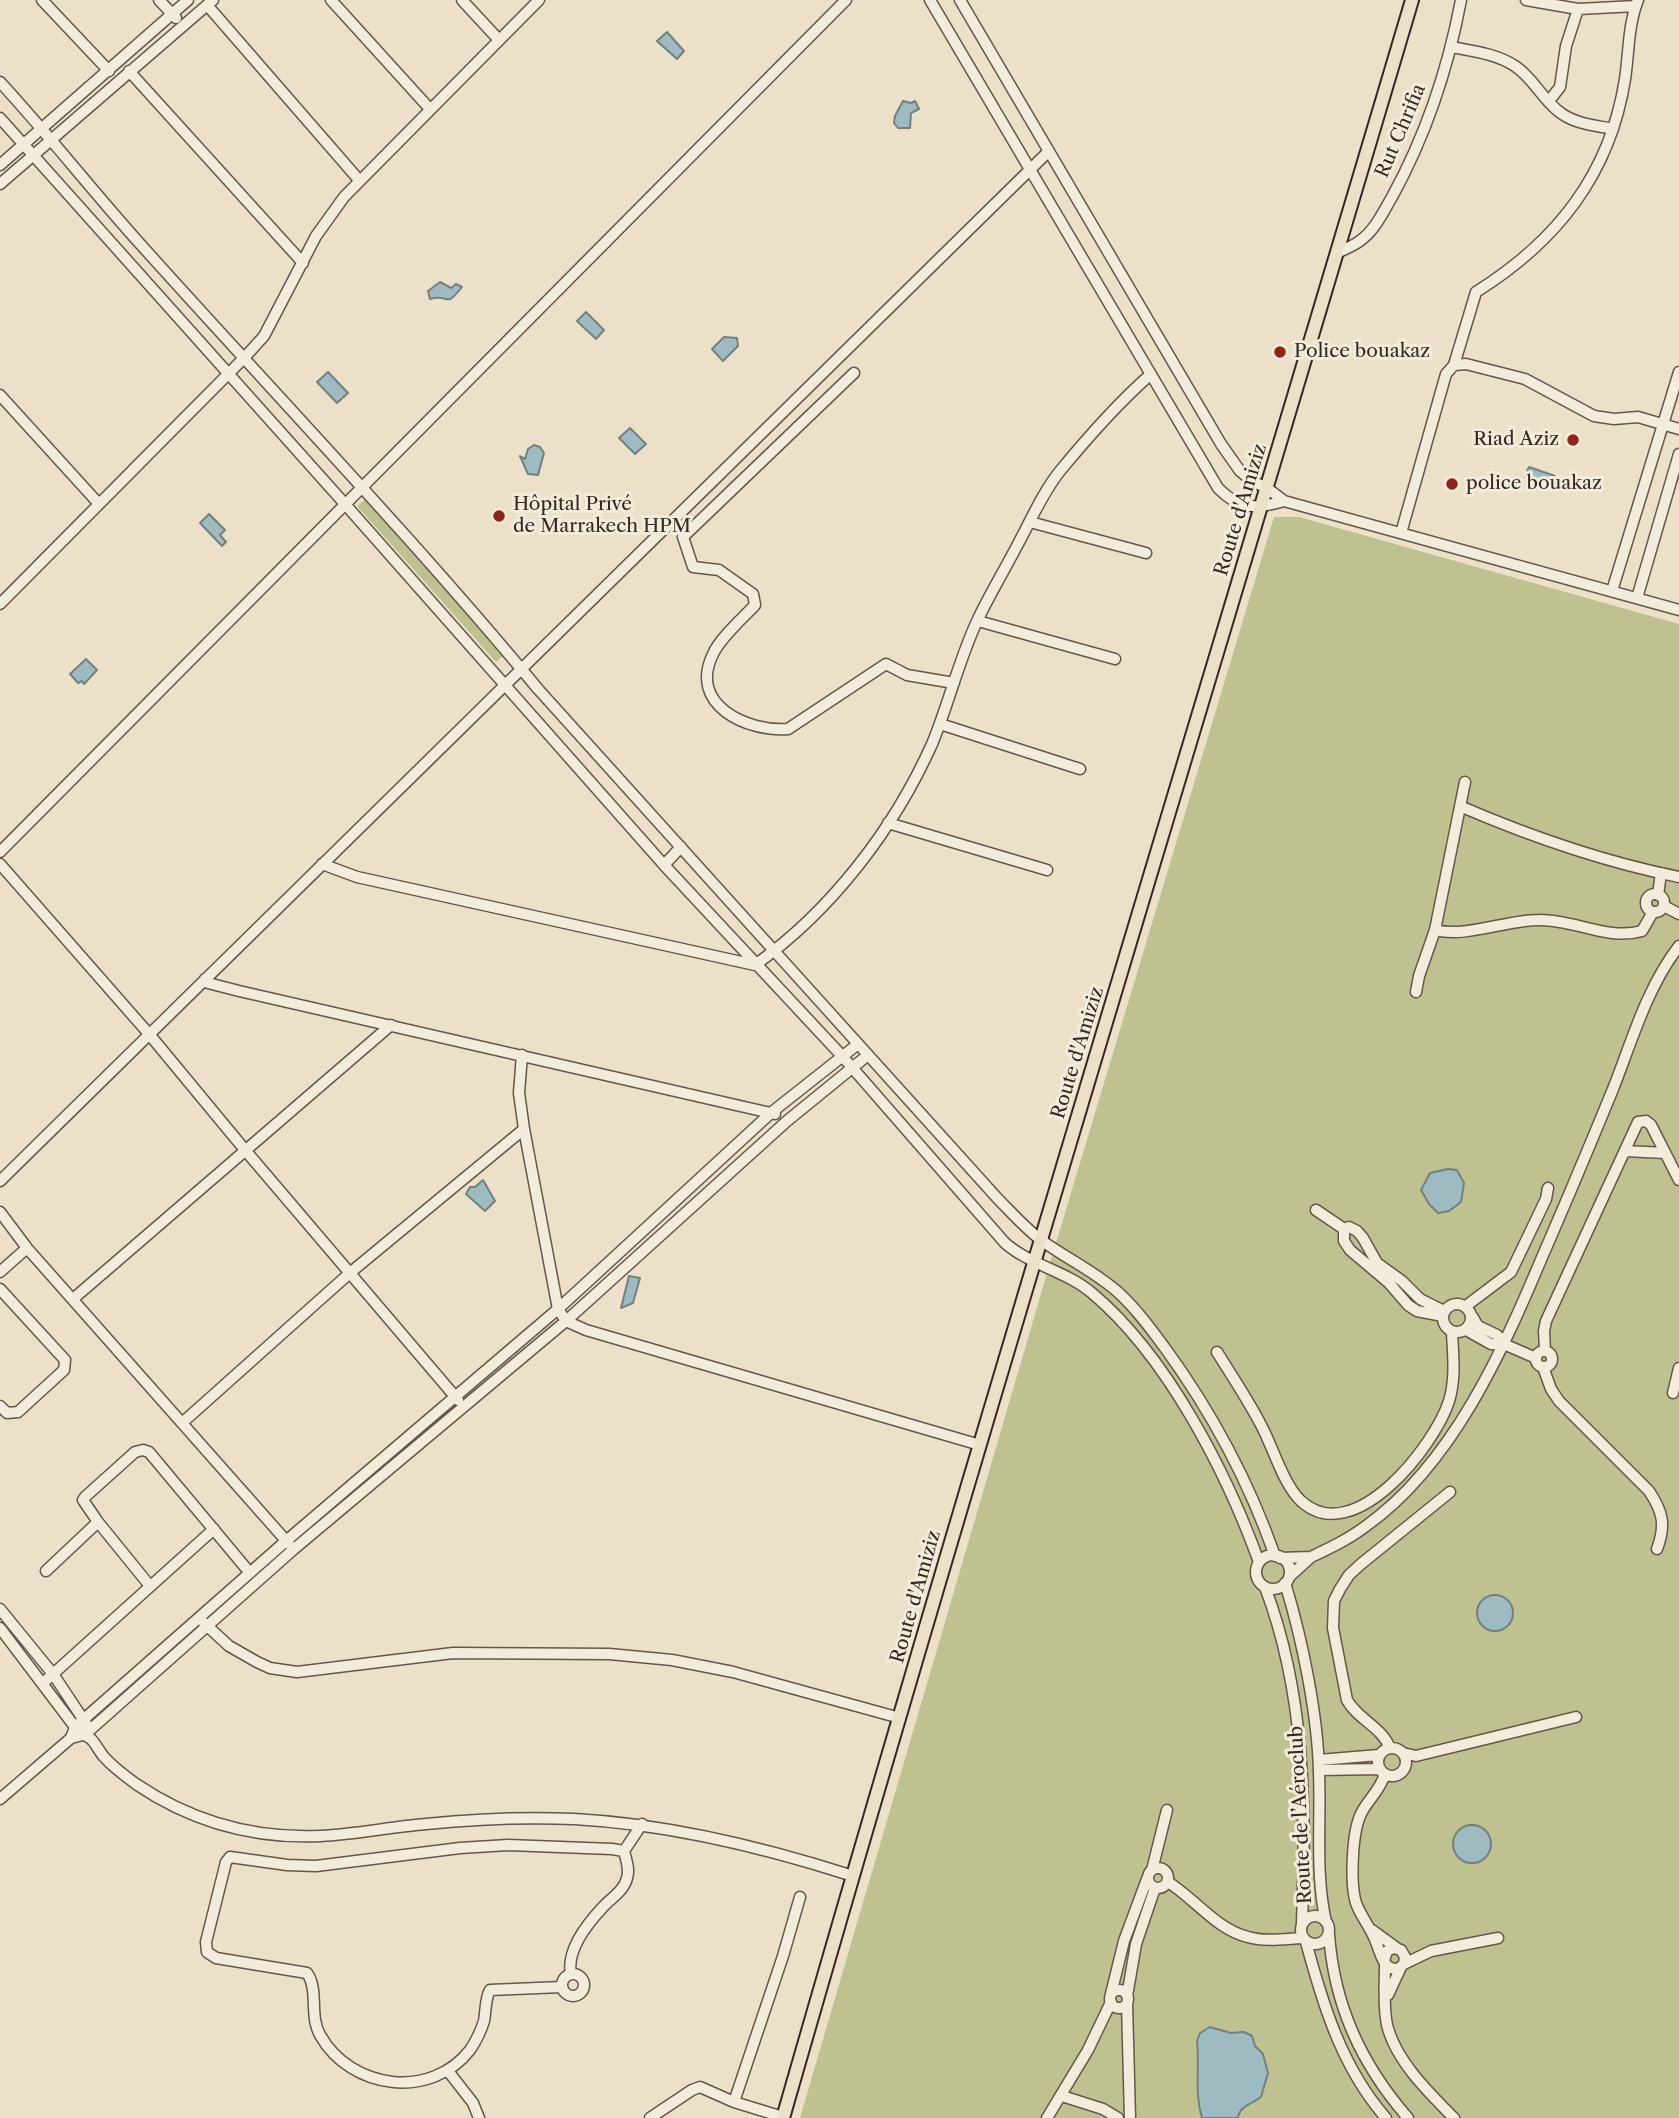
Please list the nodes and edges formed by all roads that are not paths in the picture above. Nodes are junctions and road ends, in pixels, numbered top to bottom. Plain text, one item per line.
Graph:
1 (42, 0) edge
2 (159, 0) edge
3 (188, 0) edge
4 (331, 0) edge
5 (462, 0) edge
6 (539, 0) edge
7 (846, 0) edge
8 (930, 0) edge
9 (960, 0) edge
10 (1412, 0) edge
11 (1461, 0) edge
12 (1526, 0) edge
13 (210, 3) edge
14 (1637, 3) edge
15 (1578, 9) junction
16 (172, 14) junction
17 (182, 25) junction
18 (499, 40) junction
19 (1452, 47) junction
20 (108, 71) junction
21 (129, 71) junction
22 (0, 82) edge
23 (1549, 101) junction
24 (430, 109) junction
25 (0, 118) edge
26 (42, 128) junction
27 (1614, 130) junction
28 (51, 139) junction
29 (24, 144) junction
30 (1049, 151) junction
31 (33, 154) junction
32 (0, 165) edge
33 (1030, 169) junction
34 (359, 180) junction
35 (0, 184) edge
36 (1337, 253) junction
37 (303, 263) junction
38 (245, 358) junction
39 (1454, 365) junction
40 (1679, 372) edge
41 (228, 373) junction
42 (853, 373) dead end
43 (1151, 374) junction
44 (0, 395) edge
45 (1664, 425) junction
46 (1679, 429) edge
47 (1679, 454) edge
48 (361, 486) junction
49 (1267, 488) junction
50 (1284, 501) junction
51 (344, 503) junction
52 (99, 504) junction
53 (1262, 508) junction
54 (1030, 522) junction
55 (1401, 533) junction
56 (1146, 553) dead end
57 (1612, 591) junction
58 (1637, 598) junction
59 (0, 604) edge
60 (1679, 610) edge
61 (978, 621) junction
62 (1115, 659) dead end
63 (521, 669) junction
64 (954, 683) junction
65 (505, 685) junction
66 (940, 724) junction
67 (1080, 769) dead end
68 (1465, 782) dead end
69 (1462, 807) junction
70 (888, 823) junction
71 (681, 847) junction
72 (0, 852) edge
73 (0, 864) edge
74 (322, 864) junction
75 (663, 865) junction
76 (1047, 870) dead end
77 (1661, 873) junction
78 (1679, 877) edge
79 (1658, 895) junction
80 (1664, 906) junction
81 (1653, 912) junction
82 (1679, 914) edge
83 (1435, 930) junction
84 (1679, 946) edge
85 (775, 950) junction
86 (755, 965) junction
87 (205, 979) junction
88 (1416, 992) dead end
89 (391, 1025) junction
90 (149, 1034) junction
91 (858, 1044) junction
92 (522, 1055) junction
93 (868, 1055) junction
94 (842, 1056) junction
95 (852, 1069) junction
96 (772, 1112) junction
97 (787, 1121) junction
98 (524, 1129) junction
99 (245, 1150) junction
100 (1625, 1151) junction
101 (1665, 1153) junction
102 (1679, 1180) edge
103 (0, 1181) edge
104 (1548, 1188) dead end
105 (1316, 1210) dead end
106 (0, 1212) edge
107 (1344, 1229) junction
108 (1041, 1240) junction
109 (27, 1248) junction
110 (1035, 1261) junction
111 (0, 1272) edge
112 (351, 1272) junction
113 (0, 1289) edge
114 (73, 1299) junction
115 (558, 1309) junction
116 (1469, 1311) junction
117 (1443, 1313) junction
118 (566, 1321) junction
119 (1466, 1330) junction
120 (1452, 1332) junction
121 (1504, 1344) junction
122 (1545, 1351) junction
123 (1217, 1352) dead end
124 (1536, 1358) junction
125 (1543, 1367) junction
126 (1679, 1368) edge
127 (1673, 1393) dead end
128 (454, 1396) junction
129 (0, 1406) edge
130 (463, 1406) junction
131 (182, 1423) junction
132 (980, 1445) junction
133 (1450, 1492) dead end
134 (98, 1522) junction
135 (214, 1530) junction
136 (290, 1545) junction
137 (1657, 1549) dead end
138 (1278, 1557) junction
139 (1311, 1558) junction
140 (1259, 1562) junction
141 (46, 1571) dead end
142 (250, 1573) junction
143 (1287, 1580) junction
144 (150, 1586) junction
145 (1265, 1587) junction
146 (0, 1609) edge
147 (199, 1618) junction
148 (207, 1626) junction
149 (0, 1628) edge
150 (53, 1674) junction
151 (43, 1683) junction
152 (1576, 1717) dead end
153 (900, 1718) junction
154 (79, 1723) junction
155 (88, 1734) junction
156 (71, 1738) junction
157 (1390, 1748) junction
158 (1403, 1754) junction
159 (1379, 1755) junction
160 (1416, 1756) junction
161 (1319, 1765) junction
162 (1405, 1765) junction
163 (1382, 1771) junction
164 (0, 1799) edge
165 (1167, 1810) dead end
166 (642, 1824) junction
167 (624, 1851) junction
168 (1149, 1874) junction
169 (853, 1876) junction
170 (1168, 1882) junction
171 (1155, 1888) junction
172 (800, 1897) dead end
173 (1326, 1922) junction
174 (1372, 1930) junction
175 (1302, 1933) junction
176 (1329, 1934) junction
177 (1499, 1938) dead end
178 (1399, 1949) junction
179 (1431, 1951) junction
180 (1385, 1962) junction
181 (1402, 1965) junction
182 (570, 1974) junction
183 (562, 1987) junction
184 (1111, 1998) junction
185 (1127, 1999) junction
186 (1386, 1999) junction
187 (448, 2071) junction
188 (1062, 2096) junction
189 (734, 2102) junction
190 (480, 2118) edge
191 (650, 2118) edge
192 (783, 2118) edge
193 (1047, 2118) edge
194 (1118, 2118) edge
195 (1130, 2118) edge
196 (1386, 2118) edge
197 (1408, 2118) edge
198 (1454, 2118) edge

1 - 20 street
2 - 16 street
3 - 16 street
4 - 24 street
5 - 18 street
6 - 18 street
7 - 48 street
8 - 33 street
9 - 30 street
10 - 36 main road, Route d'Amiziz
11 - 19 street, Rut Chrifia
12 - 15 street
13 - 17 street
13 - 34 street
14 - 15 street
14 - 27 street
15 - 23 street
16 - 17 street
16 - 20 street
17 - 21 street
18 - 24 street
19 - 23 street
19 - 36 street, Rut Chrifia
20 - 26 street
21 - 28 street
21 - 37 street
22 - 26 street
23 - 27 street
24 - 34 street
25 - 29 street
26 - 28 street
26 - 29 street
27 - 39 street
28 - 31 street
28 - 38 street
29 - 31 street
29 - 32 street
30 - 33 street
30 - 49 street
31 - 35 street
31 - 41 street
33 - 43 street
33 - 63 street
34 - 37 street
36 - 49 main road, Route d'Amiziz
37 - 38 street
38 - 41 street
38 - 48 street
39 - 45 street
39 - 55 street
40 - 45 street
41 - 51 street
41 - 52 street
42 - 64 street
43 - 53 street
43 - 54 street
44 - 52 street
45 - 46 street
45 - 57 street
47 - 58 street
48 - 51 street
48 - 63 street
49 - 50 street
49 - 53 main road, Route d'Amiziz
50 - 53 street
50 - 55 street
51 - 65 street
51 - 72 street
52 - 59 street
53 - 108 main road, Route d'Amiziz
54 - 56 street
54 - 61 street
55 - 57 street
57 - 58 street
58 - 60 street
61 - 62 street
61 - 64 street
63 - 65 street
63 - 71 street
64 - 66 street
65 - 74 street
65 - 75 street
66 - 67 street
66 - 70 street
68 - 69 street
69 - 77 street
69 - 83 street
70 - 76 street
70 - 85 street
71 - 75 street
71 - 85 street
73 - 90 street
74 - 86 street
74 - 87 street
75 - 86 street
77 - 78 street
77 - 79 street
79 - 80 street
79 - 81 street
80 - 81 street
80 - 82 street
81 - 83 street
83 - 88 street
84 - 121 street
85 - 86 street
85 - 91 street
86 - 94 street
87 - 89 street
87 - 90 street
89 - 92 street
89 - 99 street
90 - 99 street
90 - 103 street
91 - 93 street
91 - 94 street
92 - 96 street
92 - 98 street
93 - 95 street
93 - 108 street
94 - 95 street
94 - 96 street
95 - 97 street
95 - 110 street
96 - 97 street
96 - 115 street
97 - 118 street
98 - 112 street
98 - 115 street
99 - 112 street
99 - 114 street
100 - 101 street
100 - 101 street
100 - 122 street
101 - 102 street
104 - 116 street
105 - 107 street
106 - 109 street
107 - 117 street
107 - 117 street
108 - 110 main road, Route d'Amiziz
108 - 138 street
109 - 111 street
109 - 114 street
110 - 132 main road, Route d'Amiziz
110 - 140 street
112 - 128 street
112 - 131 street
113 - 129 street
114 - 131 street
115 - 118 street
115 - 128 street
116 - 117 street
116 - 119 street
116 - 121 street
117 - 120 street
118 - 130 street
118 - 132 street
119 - 120 street
119 - 121 street
120 - 123 street
121 - 124 street
121 - 139 street
122 - 124 street
122 - 125 street
124 - 125 street
125 - 137 street
126 - 127 street
128 - 130 street
128 - 136 street
130 - 136 street
131 - 136 street
132 - 153 main road, Route d'Amiziz
133 - 157 street
134 - 135 street
134 - 141 street
134 - 144 street
135 - 142 street
135 - 144 street
136 - 142 street
136 - 148 street
138 - 139 street
138 - 140 street
138 - 143 street
139 - 143 street
140 - 145 street
142 - 147 street
143 - 145 street
143 - 161 street, Route de l’Aéroclub
144 - 150 street
145 - 175 street, Route de l’Aéroclub
146 - 150 street
147 - 148 street
147 - 154 street
148 - 153 street
148 - 155 street
149 - 151 street
150 - 151 street
150 - 154 street
151 - 154 street
152 - 160 street
153 - 169 main road, Route d'Amiziz
154 - 155 street
154 - 156 street
155 - 156 street
155 - 166 street
156 - 164 street
157 - 158 street
157 - 159 street
158 - 160 street
158 - 162 street
159 - 161 street
159 - 163 street
160 - 162 street
161 - 163 street
161 - 173 street, Route de l’Aéroclub
162 - 163 street
163 - 174 street
165 - 168 street
166 - 167 street
166 - 169 street
167 - 182 street
167 - 187 street
168 - 170 street
168 - 171 street
168 - 184 street
169 - 192 main road, Route d'Amiziz
170 - 171 street
170 - 175 street
171 - 185 street
172 - 189 street
173 - 175 street
173 - 176 street, Route de l’Aéroclub
174 - 178 street
174 - 180 street
175 - 176 street
175 - 196 street, Route de l’Aéroclub
176 - 197 street
177 - 179 street
178 - 179 street
178 - 180 street
178 - 181 street
179 - 181 street
180 - 181 street
180 - 186 street
181 - 186 street
182 - 183 street
182 - 183 street
183 - 187 street
184 - 185 street
184 - 188 street
185 - 195 street
186 - 198 street
187 - 190 street
188 - 193 street
188 - 194 street
189 - 191 street
189 - 192 street

